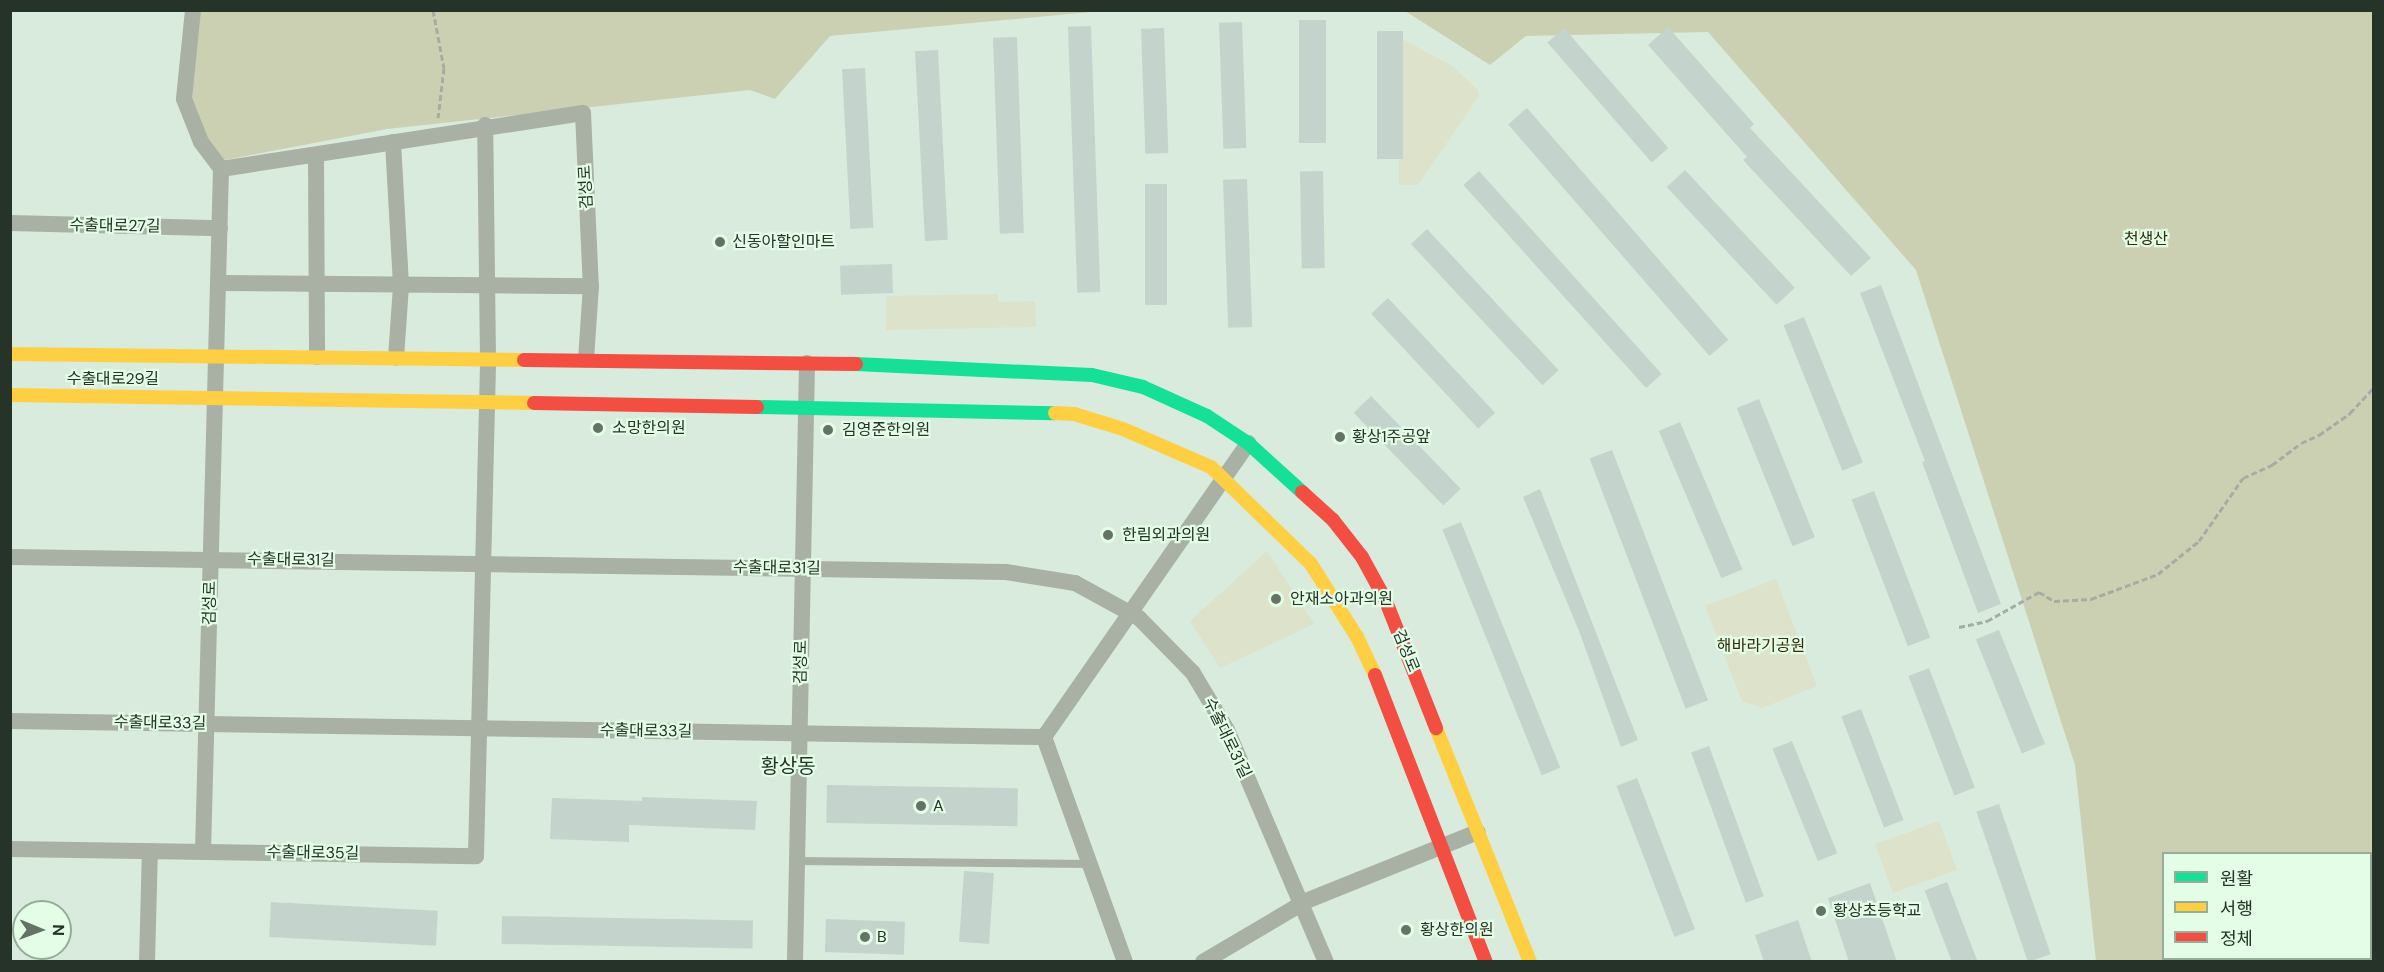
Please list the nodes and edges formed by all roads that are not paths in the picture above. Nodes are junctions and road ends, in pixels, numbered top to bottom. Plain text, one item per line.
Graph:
1 (194, 10) edge
2 (485, 125) junction
3 (393, 142) junction
4 (316, 157) junction
5 (221, 169) junction
6 (10, 223) edge
7 (220, 228) junction
8 (218, 283) junction
9 (316, 286) junction
10 (401, 286) junction
11 (591, 286) junction
12 (489, 287) junction
13 (10, 354) edge
14 (216, 356) junction
15 (317, 357) junction
16 (396, 358) junction
17 (488, 360) junction
18 (586, 360) junction
19 (807, 363) junction
20 (10, 395) edge
21 (215, 396) junction
22 (487, 404) junction
23 (807, 408) junction
24 (1248, 442) junction
25 (1222, 477) junction
26 (10, 557) edge
27 (211, 559) junction
28 (484, 563) junction
29 (803, 568) junction
30 (1129, 613) junction
31 (10, 721) edge
32 (207, 724) junction
33 (480, 728) junction
34 (800, 733) junction
35 (1044, 737) junction
36 (1478, 832) junction
37 (1444, 845) junction
38 (10, 849) edge
39 (203, 850) junction
40 (150, 851) junction
41 (798, 861) junction
42 (1092, 864) junction
43 (1301, 903) junction
44 (147, 962) edge
45 (795, 962) edge
46 (1125, 962) edge
47 (1203, 962) edge
48 (1326, 962) edge
49 (1486, 962) edge
50 (1530, 962) edge

1 - 5 street
2 - 3 street, 검성로
2 - 11 street, 검성로
2 - 12 street
3 - 4 street, 검성로
3 - 10 street
4 - 5 street, 검성로
4 - 9 street
5 - 7 street, 검성로
6 - 7 street, 수출대로27길
7 - 8 street, 검성로
8 - 9 street
8 - 14 street, 검성로
9 - 10 street
9 - 15 street
10 - 12 street
10 - 16 street
11 - 12 street
11 - 18 street, 검성로
12 - 17 street
13 - 14 street, 검성로
14 - 15 street, 검성로
14 - 21 street, 검성로
15 - 16 street, 검성로
16 - 17 street, 검성로
17 - 18 street, 검성로
17 - 22 street
18 - 19 street, 검성로
19 - 23 street, 검성로
19 - 24 street, 검성로
20 - 21 street, 수출대로29길
21 - 22 street, 수출대로29길
21 - 27 street, 검성로
22 - 23 street, 수출대로29길
22 - 28 street
23 - 25 street, 수출대로29길
23 - 29 street, 검성로
24 - 25 street
24 - 36 street, 검성로
25 - 30 street
25 - 37 street, 수출대로29길
26 - 27 street, 수출대로31길
27 - 28 street, 수출대로31길
27 - 32 street, 검성로
28 - 29 street, 수출대로31길
28 - 33 street
29 - 30 street, 수출대로31길
29 - 34 street, 검성로
30 - 35 street
30 - 43 street, 수출대로31길
31 - 32 street, 수출대로33길
32 - 33 street, 수출대로33길
32 - 39 street, 검성로
33 - 34 street, 수출대로33길
33 - 39 street, 수출대로35길
34 - 35 street, 수출대로33길
34 - 41 street, 검성로
35 - 42 street
36 - 37 street
36 - 50 street, 검성로
37 - 43 street
37 - 49 street, 수출대로29길
38 - 40 street, 수출대로35길
39 - 40 street, 수출대로35길
40 - 44 street
41 - 42 lane
41 - 45 street, 검성로
42 - 46 street
43 - 47 street
43 - 48 street, 수출대로31길

